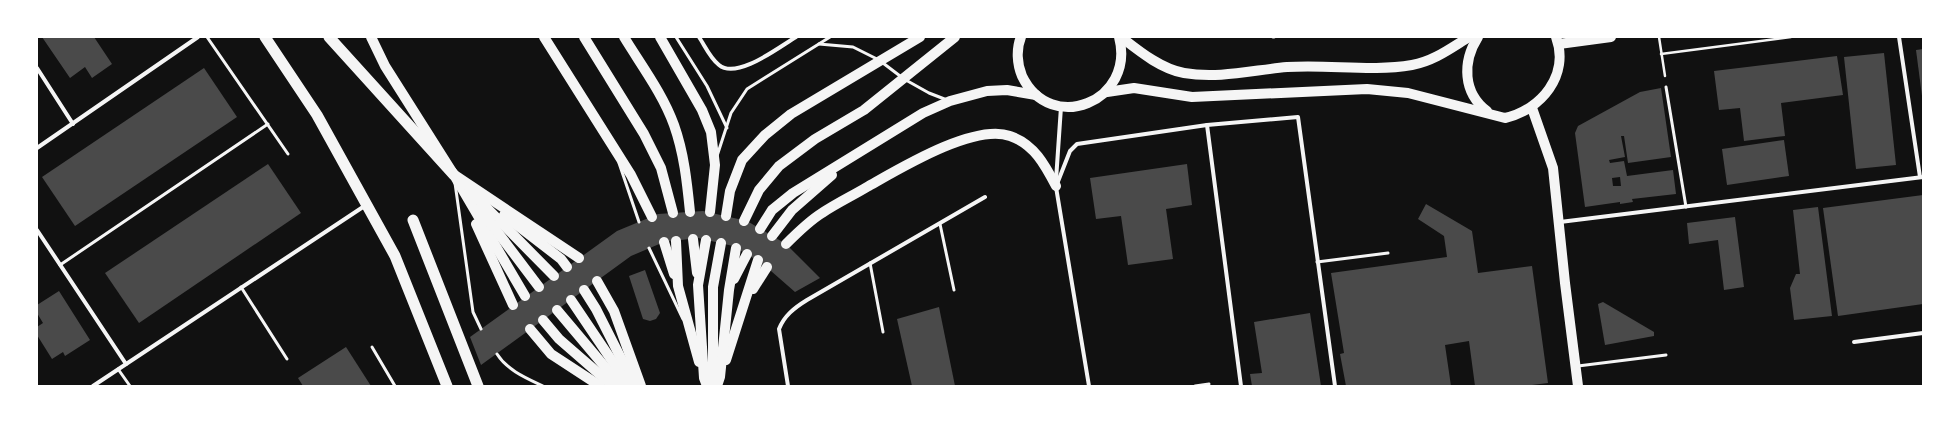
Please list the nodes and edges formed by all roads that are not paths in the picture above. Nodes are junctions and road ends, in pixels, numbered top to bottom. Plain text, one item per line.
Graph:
1 (198, 37) edge
2 (207, 37) edge
3 (265, 37) edge
4 (330, 37) edge
5 (370, 37) edge
6 (544, 37) edge
7 (584, 37) edge
8 (624, 37) edge
9 (660, 37) edge
10 (676, 37) edge
11 (699, 37) edge
12 (796, 37) edge
13 (830, 37) edge
14 (920, 37) edge
15 (955, 37) edge
16 (1022, 37) edge
17 (1120, 37) edge
18 (1469, 37) edge
19 (1478, 37) edge
20 (1611, 37) edge
21 (1899, 37) edge
22 (1558, 40) edge
23 (817, 44) junction
24 (879, 60) junction
25 (37, 68) edge
26 (904, 79) junction
27 (1666, 87) road end
28 (1107, 92) junction
29 (1036, 95) junction
30 (950, 101) junction
31 (1060, 107) junction
32 (1532, 108) junction
33 (1491, 114) junction
34 (72, 124) junction
35 (268, 124) junction
36 (1206, 125) junction
37 (727, 128) junction
38 (613, 146) junction
39 (37, 148) edge
40 (865, 149) junction
41 (288, 154) dead end
42 (715, 165) junction
43 (454, 175) junction
44 (1922, 177) edge
45 (1056, 186) junction
46 (986, 197) dead end
47 (366, 204) junction
48 (1686, 207) junction
49 (690, 212) dead end
50 (710, 212) dead end
51 (673, 213) dead end
52 (726, 216) dead end
53 (652, 217) dead end
54 (413, 220) dead end
55 (744, 221) dead end
56 (639, 222) dead end
57 (1559, 222) junction
58 (940, 224) junction
59 (760, 229) dead end
60 (37, 230) edge
61 (772, 236) dead end
62 (693, 239) dead end
63 (706, 240) dead end
64 (676, 241) dead end
65 (664, 242) dead end
66 (721, 243) dead end
67 (786, 244) dead end
68 (649, 248) dead end
69 (736, 248) dead end
70 (1388, 253) dead end
71 (747, 254) dead end
72 (580, 258) dead end
73 (758, 260) dead end
74 (1316, 262) junction
75 (870, 264) junction
76 (60, 265) junction
77 (567, 267) dead end
78 (767, 267) dead end
79 (554, 276) dead end
80 (597, 280) dead end
81 (698, 285) junction
82 (539, 286) dead end
83 (678, 286) junction
84 (241, 287) junction
85 (584, 290) dead end
86 (729, 290) junction
87 (954, 290) dead end
88 (525, 296) dead end
89 (747, 298) junction
90 (570, 300) dead end
91 (513, 305) dead end
92 (557, 310) dead end
93 (544, 320) dead end
94 (481, 329) dead end
95 (530, 329) dead end
96 (689, 332) junction
97 (883, 332) dead end
98 (1923, 333) edge
99 (1854, 342) dead end
100 (372, 347) dead end
101 (497, 354) dead end
102 (1666, 355) dead end
103 (287, 359) dead end
104 (126, 364) junction
105 (118, 369) junction
106 (1576, 370) junction
107 (719, 381) edge
108 (705, 382) edge
109 (1209, 384) dead end
110 (93, 386) edge
111 (130, 386) edge
112 (395, 386) edge
113 (447, 386) edge
114 (478, 386) edge
115 (543, 386) edge
116 (600, 386) edge
117 (613, 386) edge
118 (621, 386) edge
119 (629, 386) edge
120 (635, 386) edge
121 (641, 386) edge
122 (712, 386) edge
123 (788, 386) edge
124 (1089, 386) edge
125 (1195, 386) edge
126 (1240, 386) edge
127 (1335, 386) edge
128 (1571, 386) edge
129 (1578, 386) edge

1 - 34 street
2 - 35 lane
3 - 47 highway
4 - 43 highway
5 - 43 main road
6 - 38 main road
7 - 51 main road
8 - 49 main road
9 - 42 main road
10 - 37 lane
11 - 12 street
13 - 23 lane
14 - 24 main road
15 - 26 main road
16 - 29 main road
17 - 18 main road
17 - 28 main road
19 - 33 main road
20 - 22 main road
21 - 44 street
22 - 32 main road
23 - 24 lane
23 - 37 lane
24 - 26 lane
24 - 52 main road
25 - 34 street
26 - 30 lane
26 - 55 main road
27 - 48 lane
28 - 31 main road
28 - 33 main road
29 - 30 main road
29 - 31 main road
30 - 40 main road
31 - 45 street
32 - 33 main road
32 - 57 main road
34 - 39 street
35 - 41 lane
35 - 76 lane
36 - 45 street
36 - 74 street
36 - 126 street
37 - 42 lane
38 - 53 main road
38 - 56 lane
40 - 59 main road
40 - 61 main road
42 - 50 main road
43 - 72 main road
43 - 77 main road
43 - 79 main road
43 - 82 main road
43 - 88 main road
43 - 91 main road
43 - 94 lane
44 - 48 street
45 - 67 main road
45 - 124 street
46 - 58 street
47 - 84 street
47 - 113 highway
48 - 57 street
54 - 114 highway
57 - 106 main road
58 - 75 street
58 - 87 lane
60 - 76 street
62 - 81 main road
63 - 81 main road
64 - 83 main road
65 - 83 main road
66 - 122 main road
68 - 96 lane
69 - 86 main road
70 - 74 lane
71 - 86 main road
73 - 89 main road
74 - 127 street
75 - 97 lane
75 - 123 street
76 - 104 street
78 - 89 main road
80 - 121 main road
81 - 108 main road
83 - 96 main road
84 - 103 lane
84 - 104 street
85 - 120 main road
86 - 107 main road
89 - 107 main road
90 - 119 main road
92 - 118 main road
93 - 117 main road
95 - 116 main road
96 - 108 main road
98 - 99 street
100 - 112 lane
101 - 115 lane
102 - 106 lane
104 - 105 street
105 - 110 street
105 - 111 lane
106 - 128 street
106 - 129 main road
109 - 125 lane

